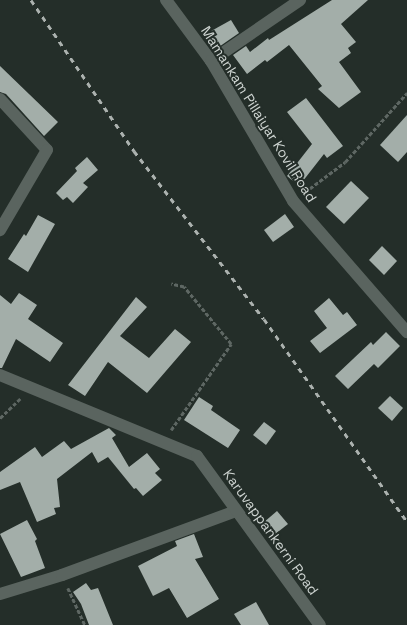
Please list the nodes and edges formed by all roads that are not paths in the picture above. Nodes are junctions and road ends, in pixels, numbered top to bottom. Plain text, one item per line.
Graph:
1 (166, 0) edge
2 (300, 0) edge
3 (211, 61) junction
4 (0, 99) edge
5 (0, 230) edge
6 (406, 329) edge
7 (0, 375) edge
8 (236, 510) junction
9 (0, 594) edge
10 (320, 625) edge

1 - 3 street, Mamankam Pillaiyar Kovil Road
2 - 3 street
3 - 6 street, Mamankam Pillaiyar Kovil Road
4 - 5 street
7 - 8 street, Karuvappankerni Road
8 - 9 street
8 - 10 street, Karuvappankerni Road

